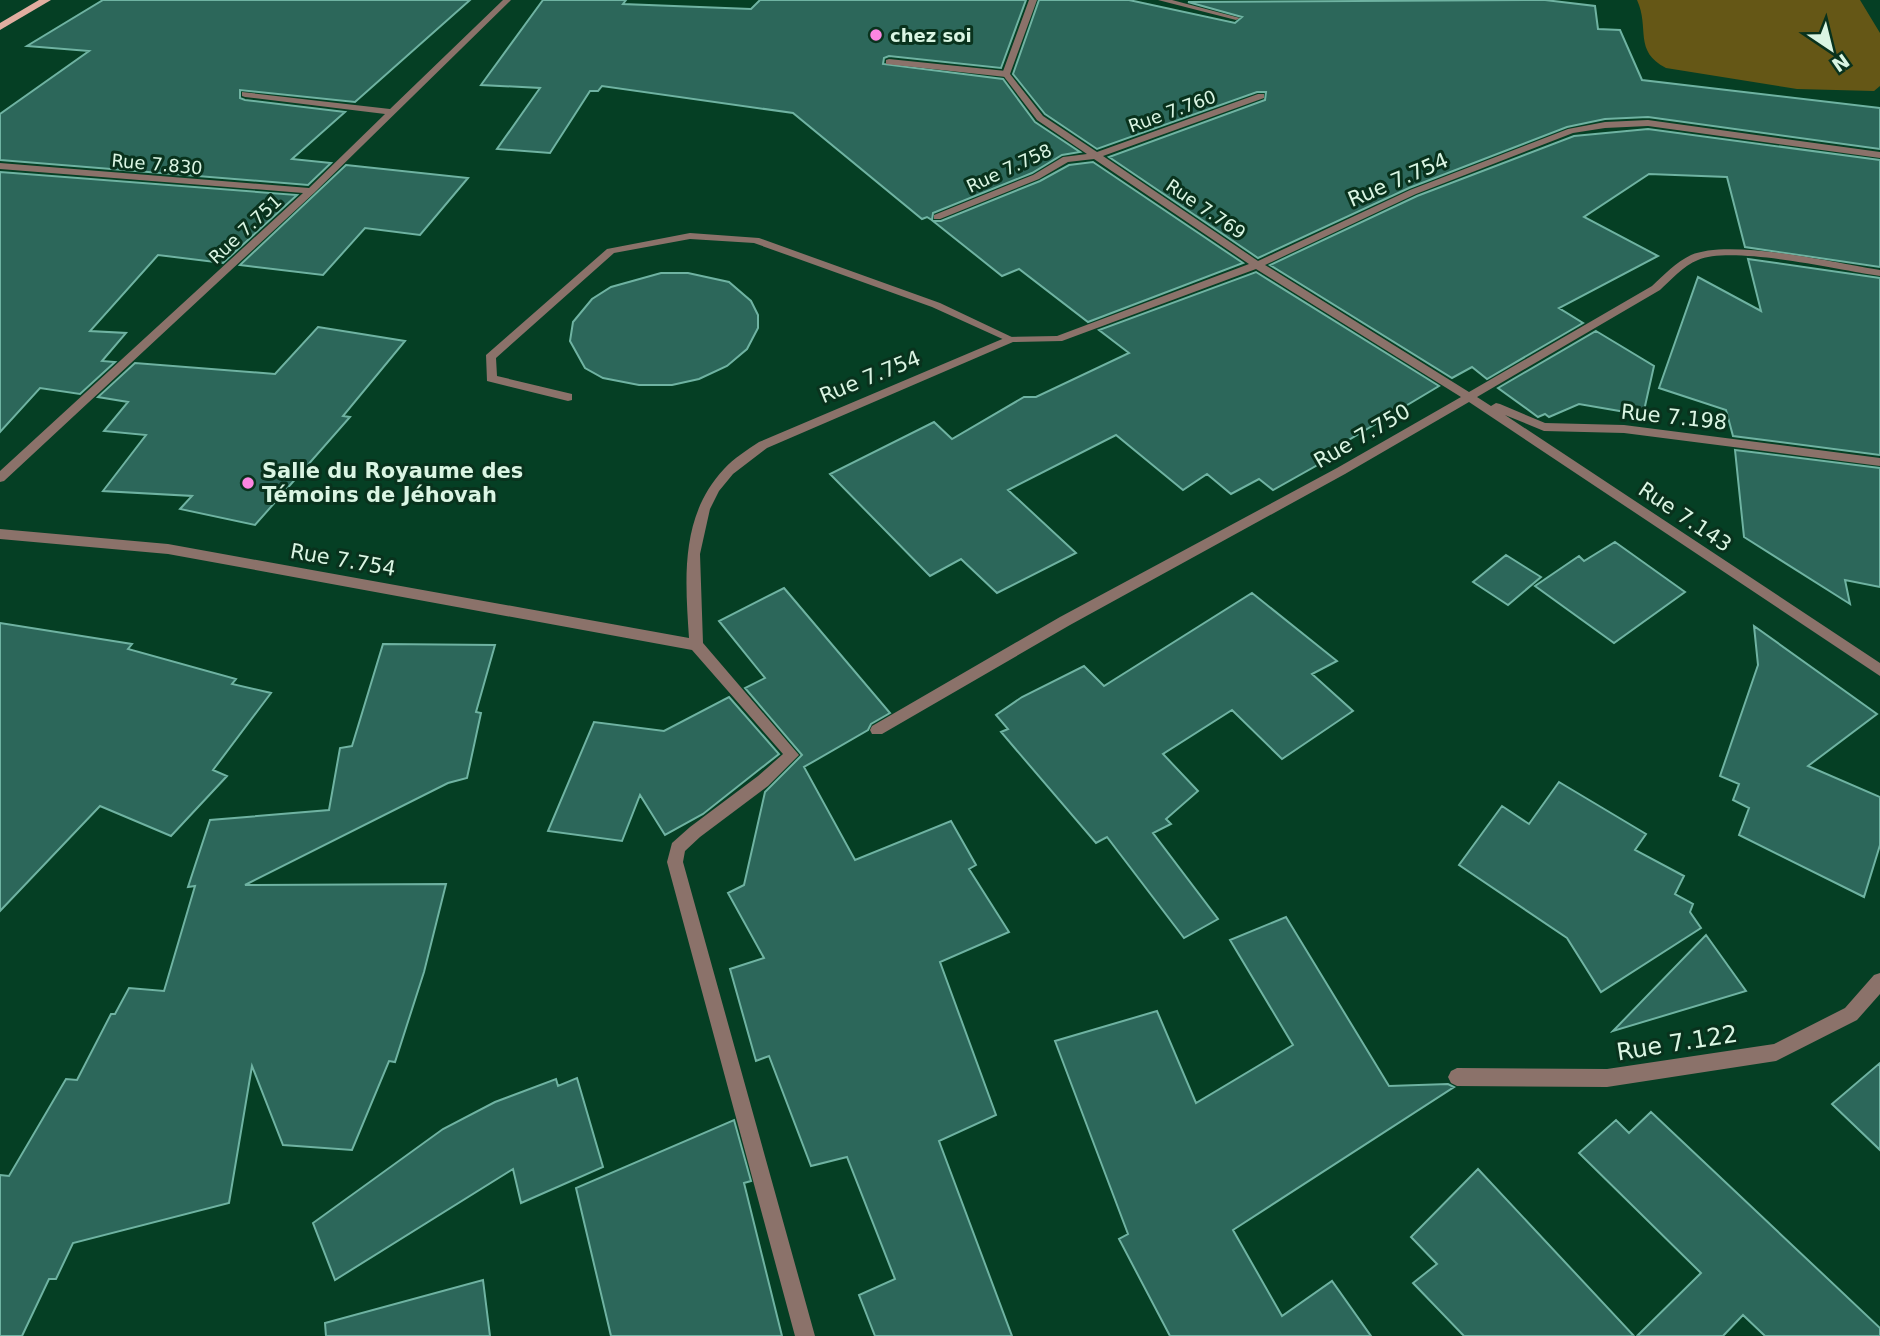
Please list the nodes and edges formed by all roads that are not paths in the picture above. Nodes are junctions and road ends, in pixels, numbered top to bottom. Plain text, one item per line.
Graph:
1 (46, 0) edge
2 (507, 0) edge
3 (1033, 0) edge
4 (1162, 0) edge
5 (1236, 18) dead end
6 (0, 27) edge
7 (889, 62) dead end
8 (1006, 74) junction
9 (245, 94) dead end
10 (1261, 96) dead end
11 (390, 112) junction
12 (1880, 155) edge
13 (1096, 156) junction
14 (0, 166) edge
15 (311, 191) junction
16 (937, 217) dead end
17 (1257, 265) junction
18 (1880, 274) edge
19 (1011, 340) junction
20 (1468, 396) junction
21 (568, 397) dead end
22 (1880, 463) edge
23 (0, 478) edge
24 (0, 534) edge
25 (696, 645) junction
26 (1880, 670) edge
27 (877, 730) dead end
28 (1880, 981) edge
29 (1457, 1077) dead end
30 (805, 1336) edge

1 - 6 main road
2 - 11 street, Rue 7.751
3 - 8 street
4 - 5 street
7 - 8 street
8 - 13 street, Rue 7.769
9 - 11 street
10 - 13 street, Rue 7.760
11 - 15 street, Rue 7.751
12 - 17 street, Rue 7.754
13 - 16 street, Rue 7.758
13 - 17 street, Rue 7.769
14 - 15 street, Rue 7.830
15 - 23 street, Rue 7.751
17 - 19 street, Rue 7.754
17 - 20 street, Rue 7.769
18 - 20 street, Rue 7.750
19 - 21 street
19 - 25 street, Rue 7.754
20 - 22 street, Rue 7.198
20 - 26 street, Rue 7.143
20 - 27 street, Rue 7.750
24 - 25 street, Rue 7.754
25 - 30 street
28 - 29 street, Rue 7.122

